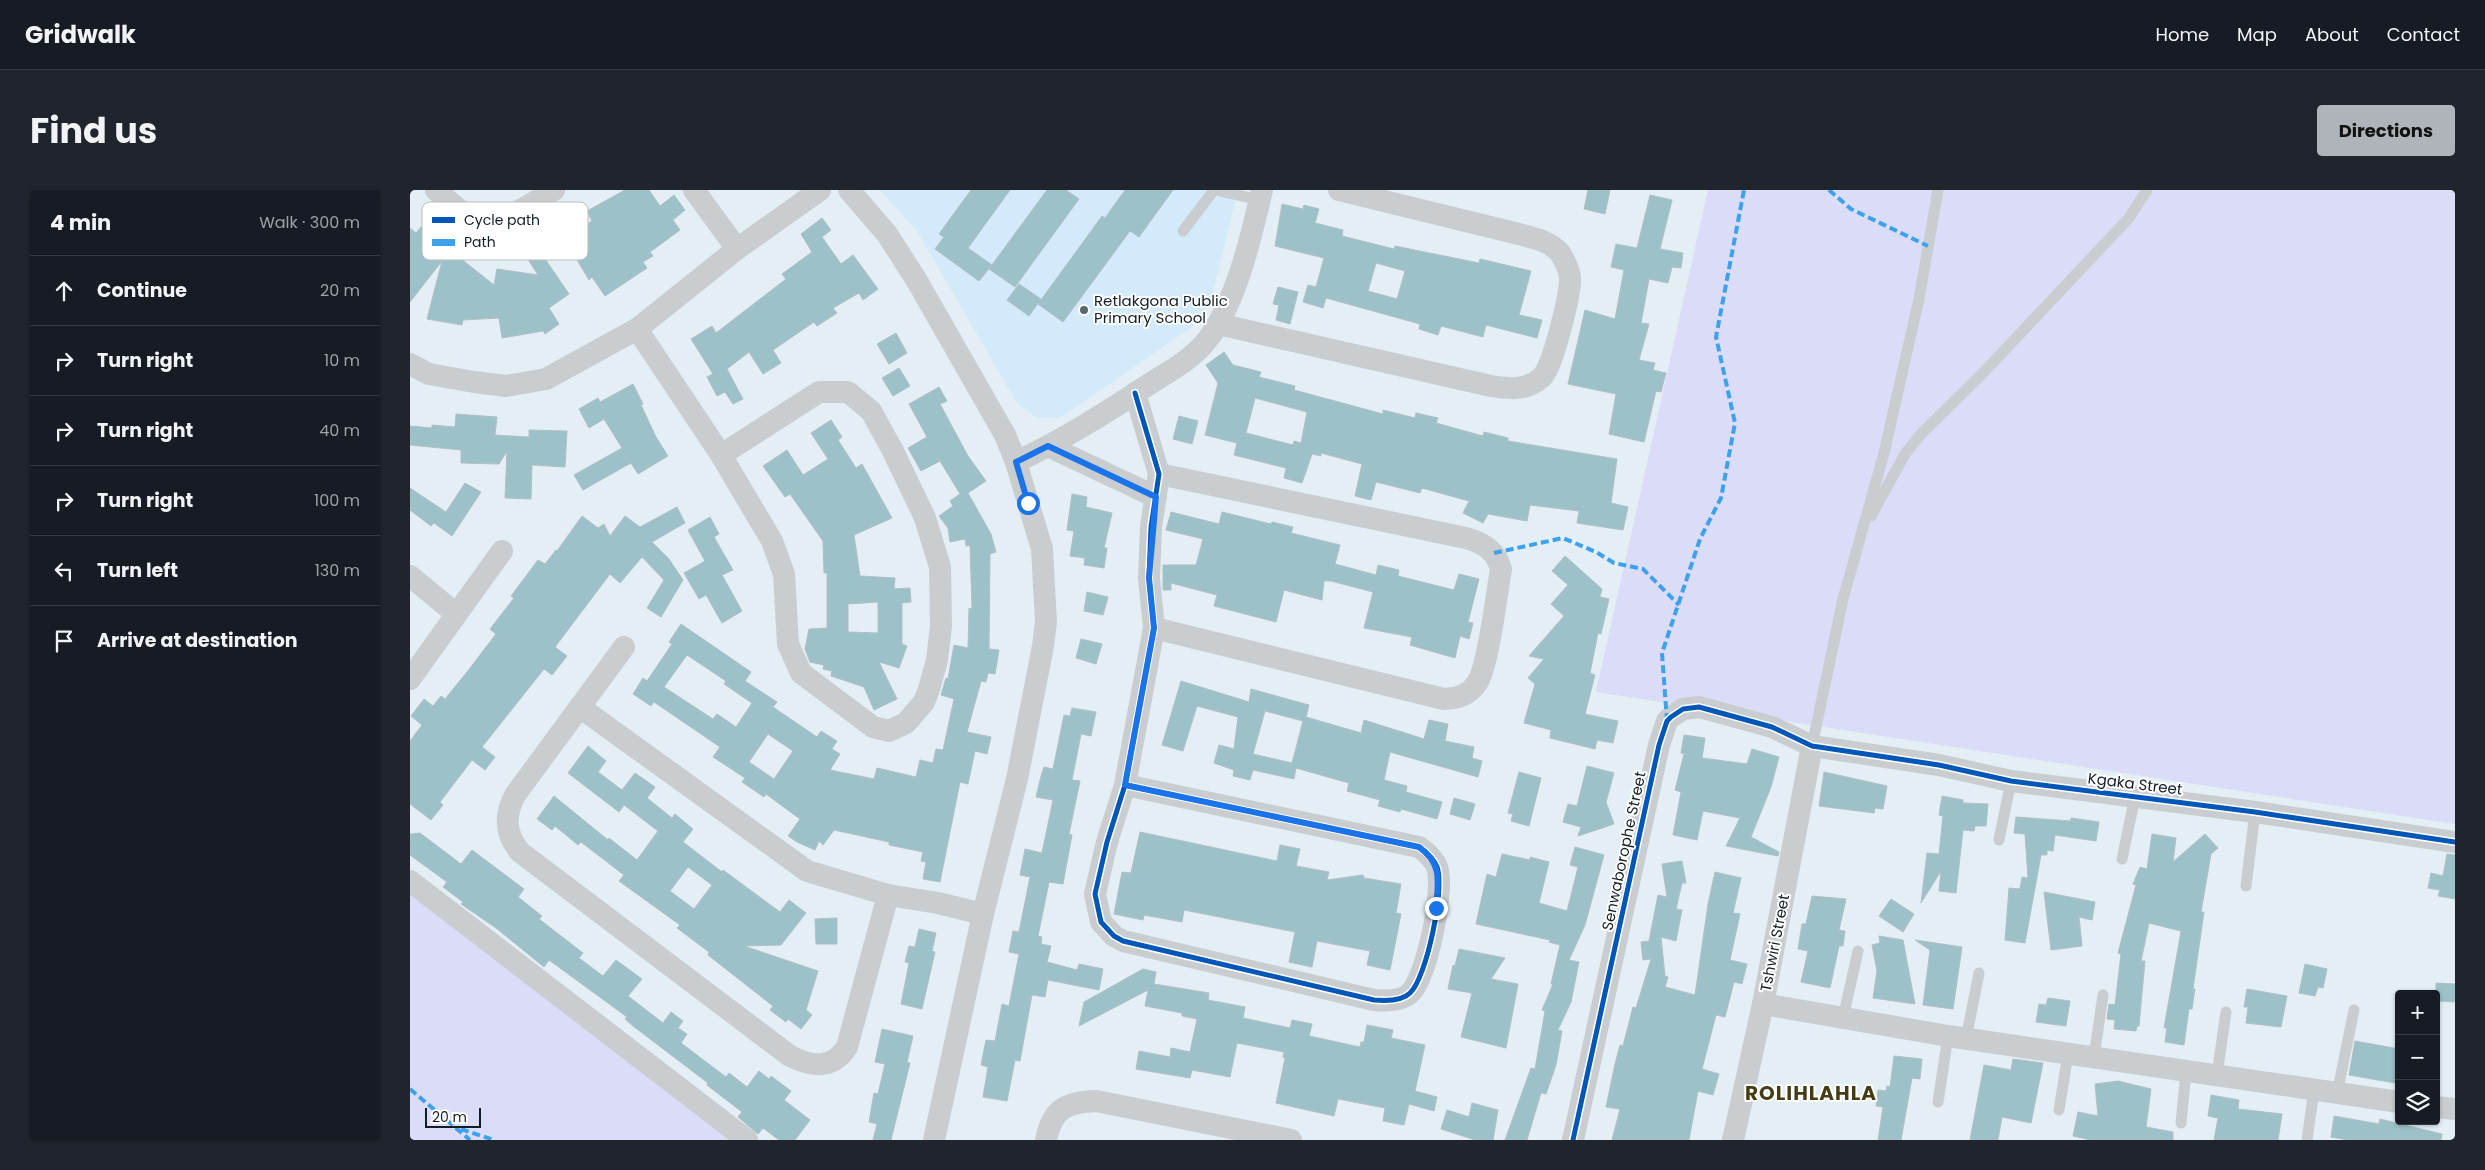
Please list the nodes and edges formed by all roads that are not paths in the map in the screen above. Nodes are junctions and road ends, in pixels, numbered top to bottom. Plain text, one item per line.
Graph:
1 (436, 190) edge
2 (554, 190) edge
3 (694, 190) edge
4 (820, 190) edge
5 (849, 190) edge
6 (1215, 190) edge
7 (1339, 190) edge
8 (1938, 190) edge
9 (2147, 190) edge
10 (1261, 195) edge
11 (450, 202) edge
12 (533, 202) edge
13 (1183, 231) dead end
14 (737, 249) junction
15 (1218, 324) junction
16 (637, 329) junction
17 (410, 364) edge
18 (1135, 394) junction
19 (1048, 446) junction
20 (721, 455) junction
21 (1016, 462) junction
22 (1159, 474) junction
23 (1156, 497) junction
24 (1862, 533) junction
25 (502, 551) dead end
26 (410, 576) edge
27 (456, 612) junction
28 (1154, 628) junction
29 (624, 647) dead end
30 (410, 679) edge
31 (581, 708) junction
32 (1812, 746) junction
33 (2011, 781) junction
34 (1125, 785) junction
35 (2135, 797) junction
36 (2254, 812) junction
37 (1999, 840) dead end
38 (2455, 842) edge
39 (2122, 859) dead end
40 (410, 881) edge
41 (2246, 886) dead end
42 (888, 895) junction
43 (983, 914) junction
44 (1858, 951) dead end
45 (1979, 973) dead end
46 (2103, 995) dead end
47 (1763, 1004) junction
48 (2354, 1010) dead end
49 (2226, 1012) dead end
50 (1843, 1018) junction
51 (1957, 1038) junction
52 (2068, 1054) junction
53 (2094, 1057) junction
54 (2186, 1072) junction
55 (2217, 1075) junction
56 (2314, 1090) junction
57 (2337, 1094) junction
58 (2395, 1101) edge
59 (1938, 1102) dead end
60 (2440, 1108) edge
61 (2059, 1110) dead end
62 (2455, 1110) edge
63 (2180, 1123) dead end
64 (747, 1140) edge
65 (934, 1140) edge
66 (1046, 1140) edge
67 (1291, 1140) edge
68 (1573, 1140) edge
69 (1733, 1140) edge
70 (2306, 1140) edge

1 - 11 street
2 - 12 street
3 - 14 street
4 - 14 street
5 - 21 street
6 - 10 lane
6 - 13 lane
7 - 15 street
8 - 24 lane
9 - 24 lane
10 - 15 street
14 - 16 street
15 - 18 street
16 - 17 street
16 - 20 street
18 - 19 street
18 - 22 street
19 - 21 street
19 - 23 street
20 - 20 street
21 - 43 street
22 - 23 street
22 - 28 street
23 - 28 street
24 - 32 lane
25 - 27 street
26 - 27 street
27 - 30 street
28 - 34 street
29 - 31 street
31 - 42 street
31 - 42 street
32 - 33 street, Kgaka Street
32 - 47 street, Tshwiri Street
32 - 68 street, Senwaborophe Street
33 - 35 street, Kgaka Street
33 - 37 lane
34 - 34 street
35 - 36 street, Kgaka Street
35 - 39 lane, Kgaka Street
36 - 38 street, Kgaka Street
36 - 41 lane
40 - 64 street
42 - 43 street
43 - 65 street
44 - 50 lane
45 - 51 lane
46 - 53 lane
47 - 50 street
47 - 69 street, Tshwiri Street
48 - 57 lane
49 - 55 lane
50 - 51 street
51 - 52 street
51 - 59 lane
52 - 53 street
52 - 61 lane
53 - 54 street
54 - 55 street
54 - 63 lane
55 - 56 street
56 - 57 street
56 - 70 lane
57 - 58 street
60 - 62 street
66 - 67 street

